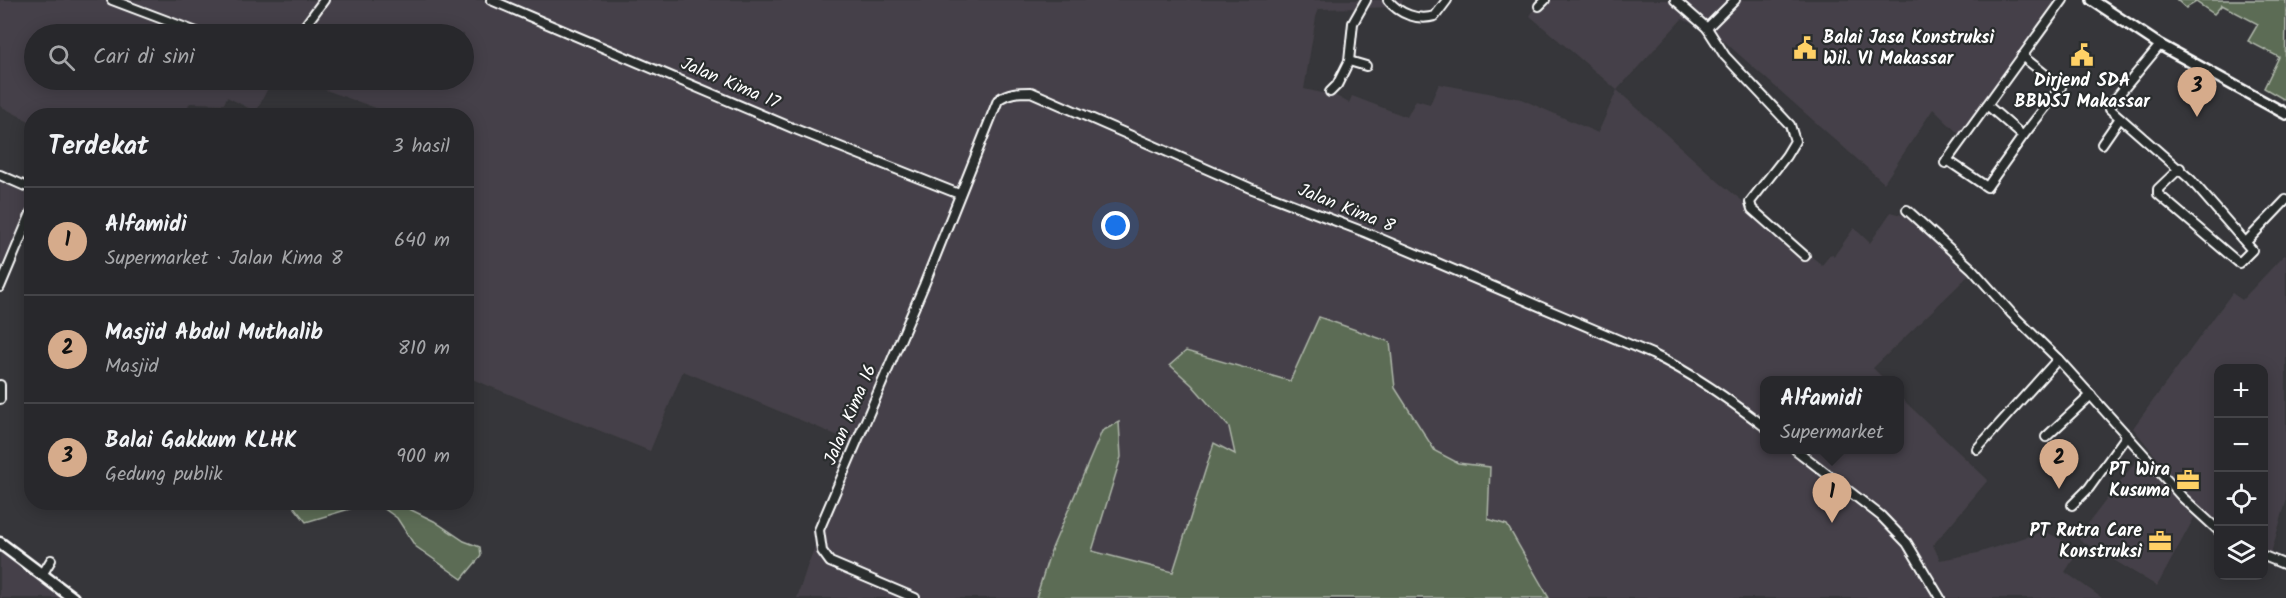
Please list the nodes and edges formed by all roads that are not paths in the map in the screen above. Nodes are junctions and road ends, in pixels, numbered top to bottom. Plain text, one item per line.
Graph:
1 (112, 0) edge
2 (324, 0) edge
3 (491, 0) edge
4 (1366, 0) edge
5 (1388, 0) edge
6 (1447, 0) edge
7 (1675, 0) edge
8 (1735, 0) edge
9 (2063, 0) edge
10 (2092, 0) edge
11 (176, 24) edge
12 (306, 24) edge
13 (1707, 28) junction
14 (2160, 45) junction
15 (2022, 56) junction
16 (1349, 61) junction
17 (1366, 66) dead end
18 (1330, 92) dead end
19 (1987, 105) junction
20 (2286, 114) edge
21 (2120, 118) junction
22 (2023, 136) junction
23 (2102, 144) dead end
24 (2180, 168) junction
25 (0, 176) edge
26 (24, 186) edge
27 (959, 194) junction
28 (2286, 200) edge
29 (1907, 210) dead end
30 (24, 230) edge
31 (2246, 242) junction
32 (1805, 256) dead end
33 (0, 287) edge
34 (2058, 359) junction
35 (0, 385) edge
36 (2091, 395) junction
37 (0, 399) edge
38 (1760, 423) edge
39 (2127, 435) junction
40 (2046, 436) dead end
41 (1977, 449) dead end
42 (1801, 454) edge
43 (2072, 505) dead end
44 (2214, 526) edge
45 (0, 543) edge
46 (2268, 558) edge
47 (51, 560) dead end
48 (2286, 566) edge
49 (42, 575) junction
50 (73, 598) edge
51 (915, 598) edge
52 (1940, 598) edge

1 - 11 street
2 - 12 street
3 - 27 street, Jalan Kima 17
4 - 16 street
5 - 6 street
7 - 13 street
8 - 13 street
9 - 15 street
10 - 14 street
13 - 32 street
14 - 20 street
14 - 21 street
15 - 19 street
15 - 22 street
16 - 17 street
16 - 18 street
19 - 22 street
19 - 22 street
21 - 23 street
21 - 24 street
24 - 31 street
24 - 31 street
25 - 26 street
27 - 38 street, Jalan Kima 8
27 - 51 street, Jalan Kima 16
28 - 31 street
29 - 34 street
30 - 33 street
34 - 36 street
34 - 41 street
35 - 37 street
36 - 39 street
36 - 40 street
39 - 43 street
39 - 44 street
42 - 52 street
45 - 49 main road
46 - 48 street
47 - 49 street
49 - 50 main road

